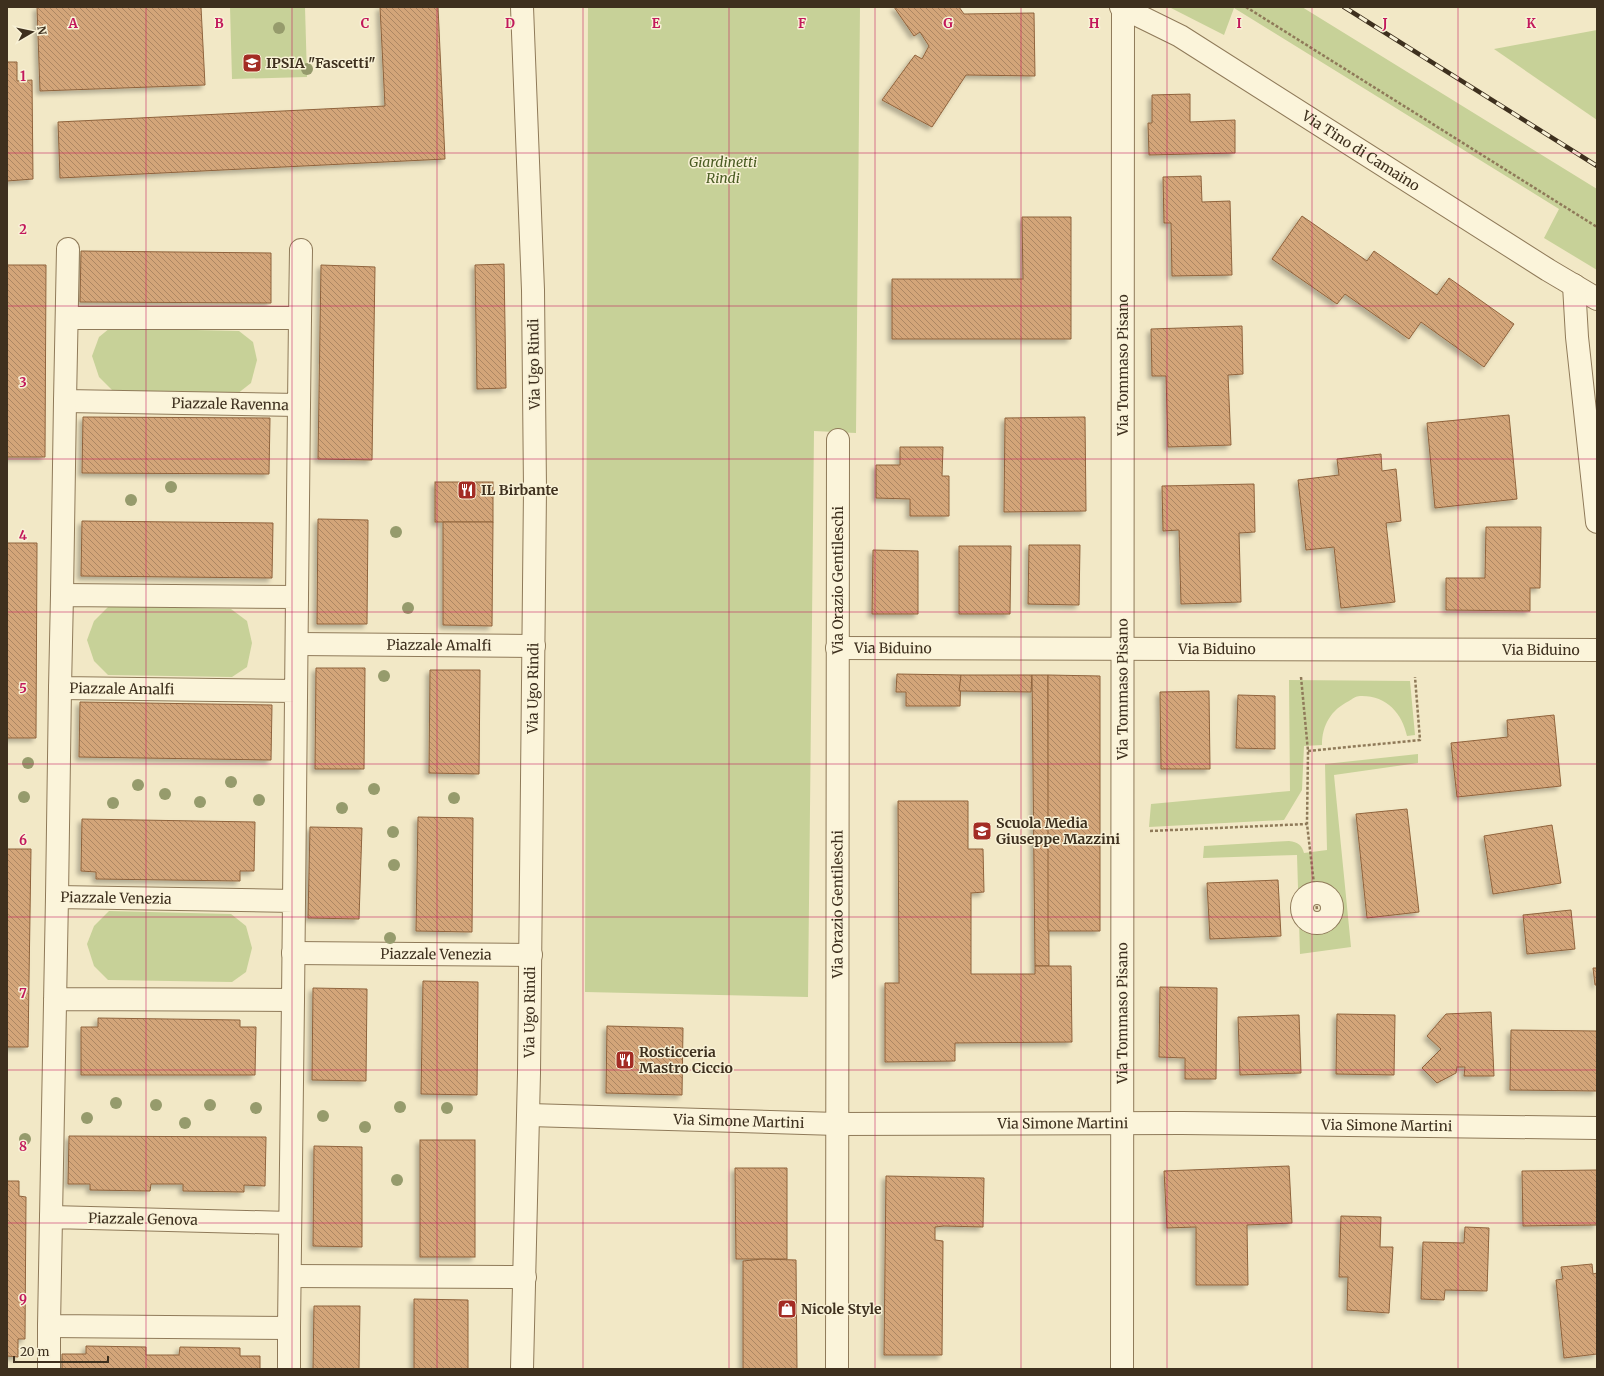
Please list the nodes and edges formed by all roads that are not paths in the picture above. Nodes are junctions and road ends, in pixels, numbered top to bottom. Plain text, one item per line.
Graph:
1 (522, 7) edge
2 (1122, 8) edge
3 (68, 249) dead end
4 (301, 250) dead end
5 (1574, 285) junction
6 (1597, 299) edge
7 (66, 318) junction
8 (300, 318) junction
9 (65, 401) junction
10 (299, 405) junction
11 (838, 440) dead end
12 (1597, 522) edge
13 (62, 595) junction
14 (297, 597) junction
15 (297, 644) junction
16 (534, 646) junction
17 (837, 648) junction
18 (1123, 650) junction
19 (1597, 650) edge
20 (60, 688) junction
21 (296, 691) junction
22 (57, 897) junction
23 (294, 901) junction
24 (293, 953) junction
25 (531, 955) junction
26 (55, 999) junction
27 (293, 1000) junction
28 (529, 1115) junction
29 (1123, 1123) junction
30 (836, 1124) junction
31 (1597, 1128) edge
32 (52, 1218) junction
33 (290, 1223) junction
34 (290, 1276) junction
35 (524, 1277) junction
36 (50, 1326) junction
37 (289, 1328) junction
38 (49, 1369) edge
39 (289, 1369) edge
40 (522, 1369) edge
41 (837, 1369) edge
42 (1122, 1369) edge

1 - 16 street, Via Ugo Rindi
2 - 5 street, Via Tino di Camaino
2 - 18 street, Via Tommaso Pisano
3 - 7 street
4 - 8 street, Piazzale Ravenna
5 - 6 street, Via Tino di Camaino
5 - 12 street
7 - 8 street
7 - 9 street
8 - 10 street, Piazzale Ravenna
9 - 10 street, Piazzale Ravenna
9 - 13 street, Piazzale Amalfi
10 - 14 street
11 - 17 street, Via Orazio Gentileschi
13 - 14 street
13 - 20 street, Piazzale Amalfi
14 - 15 street
15 - 16 street, Piazzale Amalfi
15 - 21 street
16 - 25 street, Via Ugo Rindi
17 - 18 street, Via Biduino
17 - 30 street, Via Orazio Gentileschi
18 - 19 street, Via Biduino
18 - 29 street, Via Tommaso Pisano
20 - 21 street, Piazzale Amalfi
20 - 22 street
21 - 23 street
22 - 23 street, Piazzale Venezia
22 - 26 street, Piazzale Venezia
23 - 24 street
24 - 25 street, Piazzale Venezia
24 - 27 street
25 - 28 street, Via Ugo Rindi
26 - 27 street
26 - 32 street, Piazzale Venezia
27 - 33 street
28 - 30 street, Via Simone Martini
28 - 35 street, Via Ugo Rindi
29 - 30 street, Via Simone Martini
29 - 31 street, Via Simone Martini
29 - 42 street, Via Tommaso Pisano
30 - 41 street, Via Orazio Gentileschi
32 - 33 street, Piazzale Genova
32 - 36 street
33 - 34 street
34 - 35 street
34 - 37 street
35 - 40 street, Via Ugo Rindi
36 - 37 street
36 - 38 street
37 - 39 street

